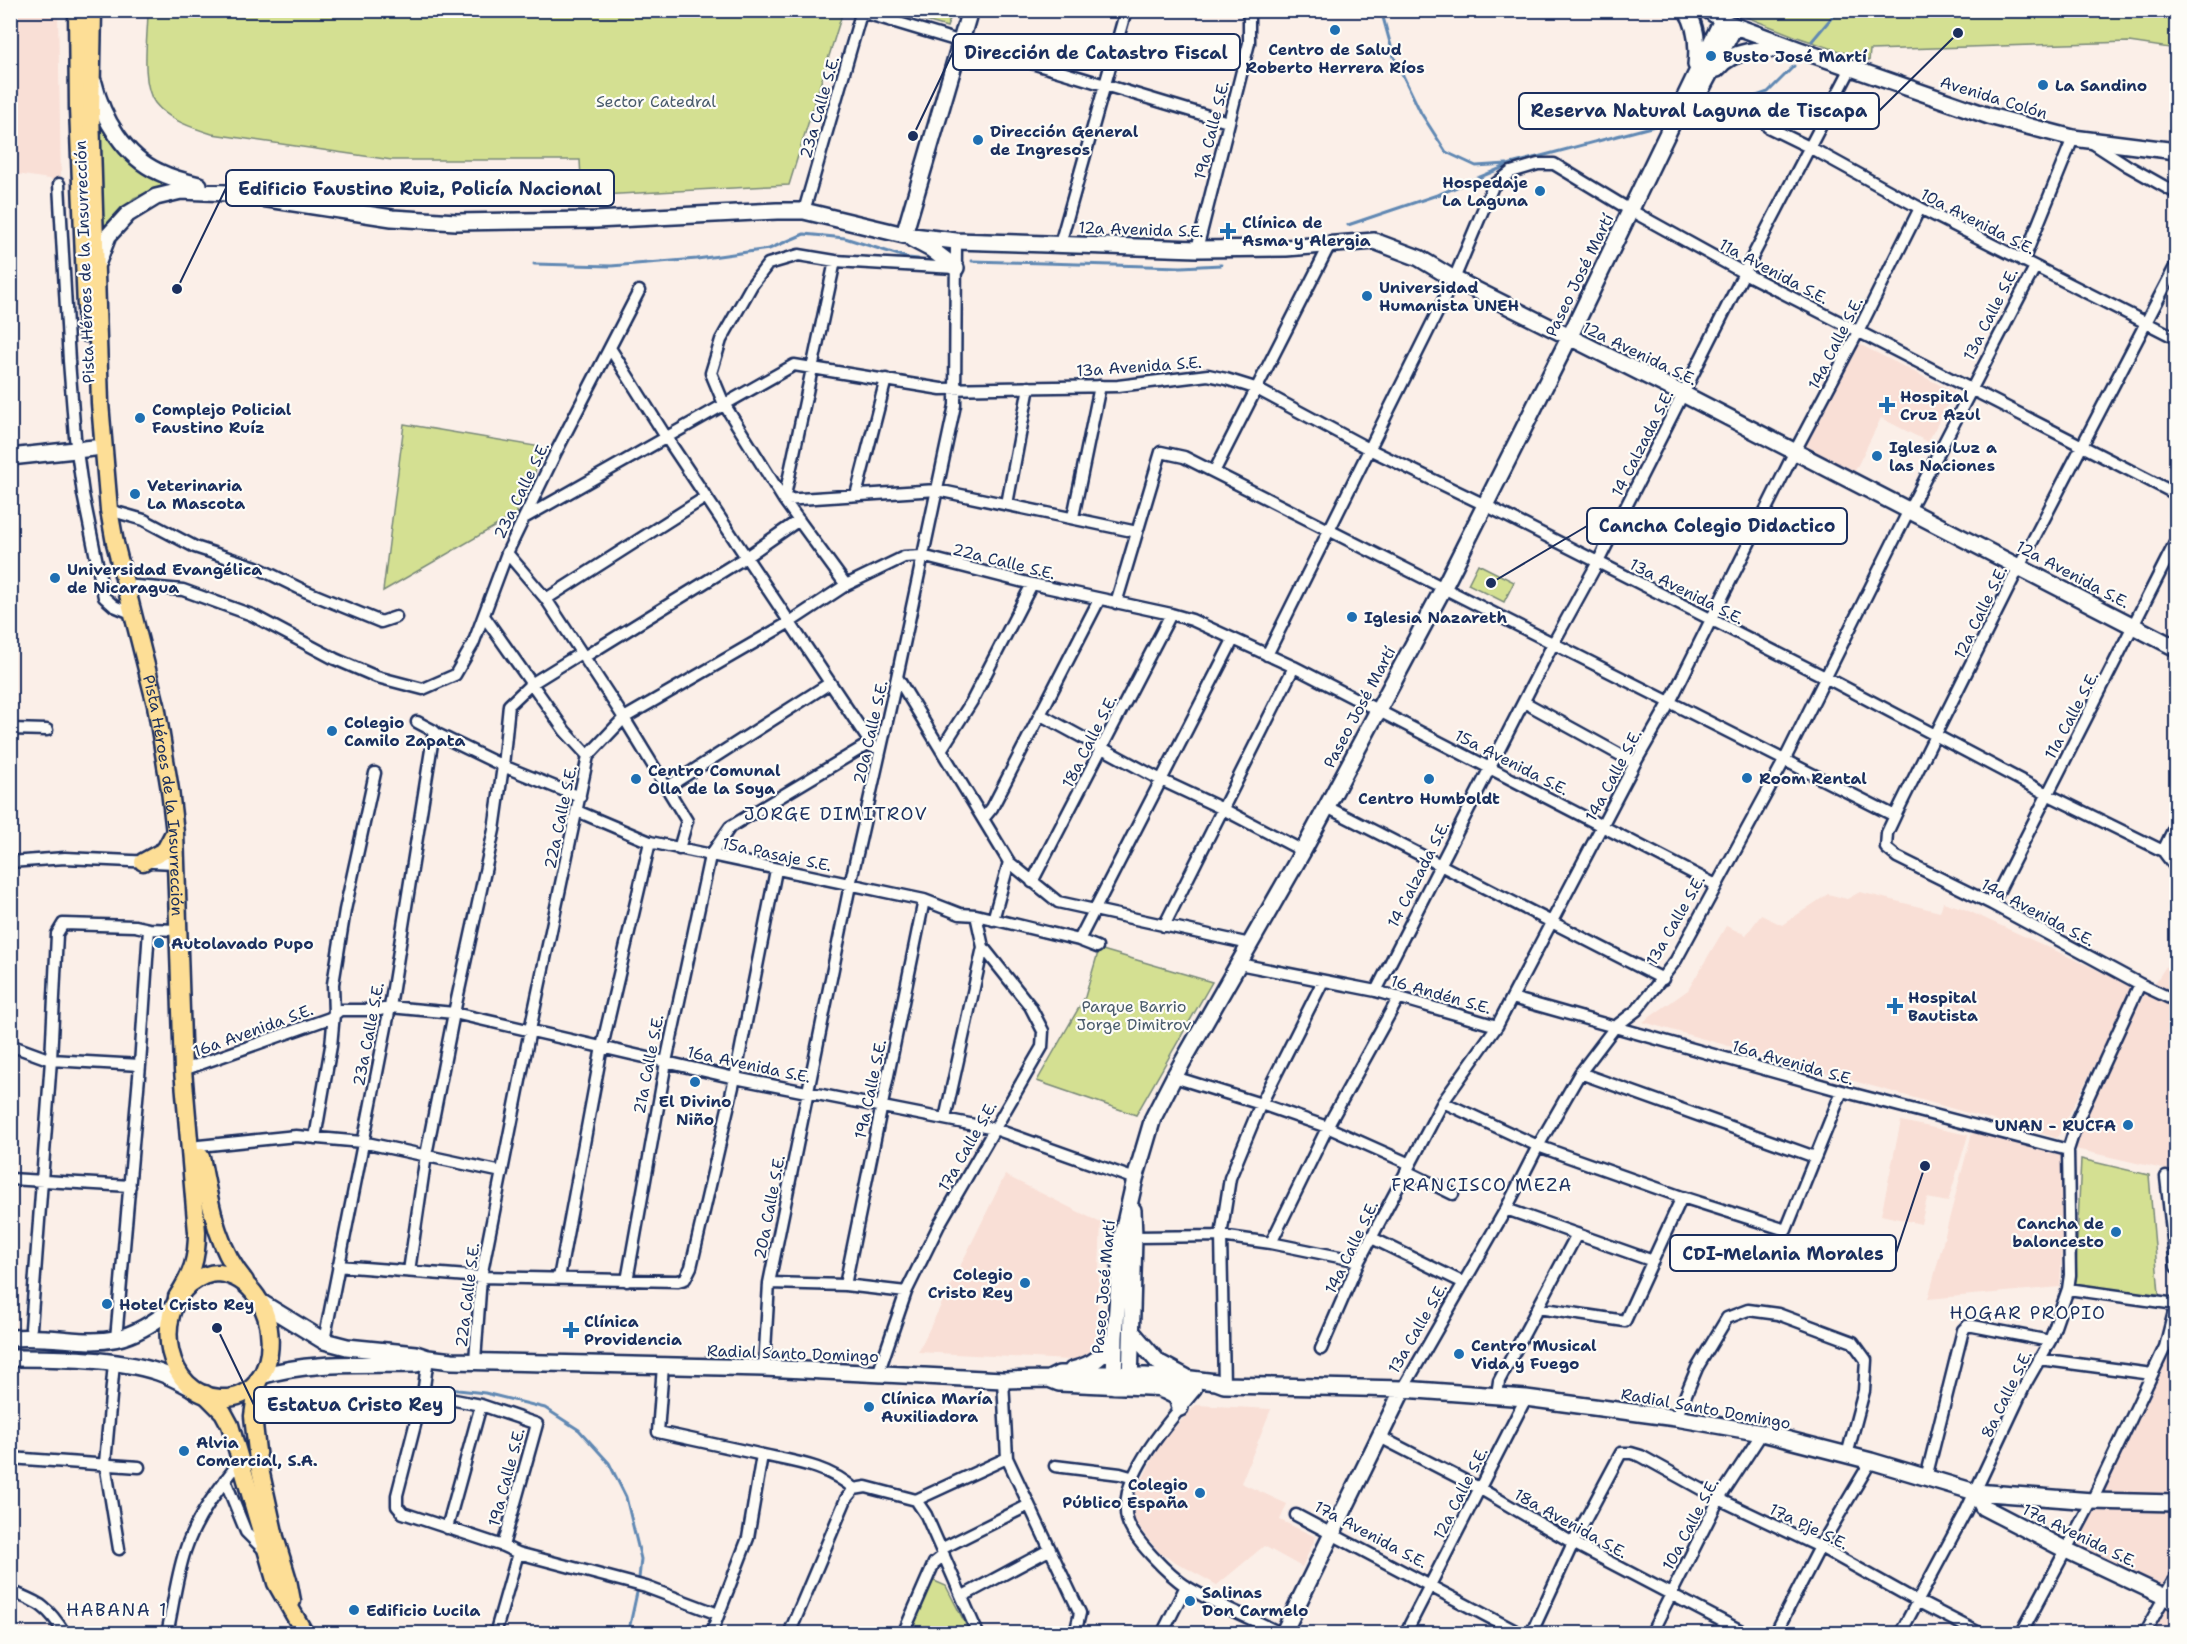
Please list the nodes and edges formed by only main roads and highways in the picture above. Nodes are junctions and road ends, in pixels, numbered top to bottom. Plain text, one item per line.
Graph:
1 (77, 10) edge
2 (93, 10) edge
3 (970, 10) edge
4 (1686, 10) edge
5 (1708, 10) edge
6 (1729, 23) junction
7 (1797, 50) junction
8 (1695, 74) junction
9 (92, 75) junction
10 (1702, 88) junction
11 (1666, 140) junction
12 (2176, 151) edge
13 (228, 193) junction
14 (904, 235) junction
15 (956, 257) junction
16 (96, 268) junction
17 (1569, 338) junction
18 (99, 387) junction
19 (85, 449) junction
20 (10, 457) edge
21 (109, 510) junction
22 (2176, 648) edge
23 (175, 833) junction
24 (143, 862) road end
25 (184, 1077) junction
26 (1133, 1185) junction
27 (257, 1297) junction
28 (175, 1302) junction
29 (1132, 1332) junction
30 (1115, 1337) junction
31 (10, 1338) edge
32 (10, 1358) edge
33 (428, 1358) junction
34 (1054, 1376) junction
35 (260, 1378) junction
36 (1114, 1380) junction
37 (1130, 1381) junction
38 (1194, 1384) junction
39 (1158, 1388) junction
40 (1404, 1389) junction
41 (200, 1392) junction
42 (1180, 1408) road end
43 (1975, 1492) junction
44 (2176, 1503) edge
45 (2171, 1599) edge
46 (294, 1613) junction
47 (305, 1634) edge
48 (1283, 1634) edge

1 - 19 main road, Pista Héroes de la Insurrección
2 - 9 main road, Pista Héroes de la Insurrección
3 - 14 main road
4 - 8 main road
5 - 6 main road, Avenida Colón
6 - 7 main road, Avenida Colón
6 - 8 main road, Paseo José Martí
6 - 10 main road, Paseo José Martí
7 - 10 main road
7 - 12 main road, Avenida Colón
8 - 11 main road, Paseo José Martí
9 - 13 main road, 12a Avenida S.E.
9 - 16 main road, Pista Héroes de la Insurrección
10 - 11 main road, Paseo José Martí
11 - 17 main road, Paseo José Martí
13 - 14 main road, 12a Avenida S.E.
13 - 16 main road, 12a Avenida S.E.
14 - 15 main road, 12a Avenida S.E.
14 - 15 main road
15 - 17 main road, 12a Avenida S.E.
16 - 18 main road, Pista Héroes de la Insurrección
17 - 22 main road, 12a Avenida S.E.
17 - 26 main road, Paseo José Martí
18 - 19 main road
18 - 21 main road, Pista Héroes de la Insurrección
19 - 20 main road
19 - 21 main road
21 - 23 main road, Pista Héroes de la Insurrección
23 - 24 main road
23 - 25 main road, Pista Héroes de la Insurrección
25 - 27 main road, Pista Héroes de la Insurrección
25 - 28 main road, Pista Héroes de la Insurrección
26 - 29 main road, Paseo José Martí
26 - 30 main road, Paseo José Martí
27 - 28 main road
27 - 33 main road, Radial Santo Domingo
27 - 35 main road
28 - 31 main road
28 - 41 main road
29 - 37 main road, Paseo José Martí
29 - 38 main road
30 - 34 main road
30 - 36 main road, Paseo José Martí
32 - 41 main road
33 - 34 main road, Radial Santo Domingo
33 - 35 main road, Radial Santo Domingo
34 - 36 main road, Radial Santo Domingo
35 - 41 main road
35 - 46 main road
36 - 37 main road, Radial Santo Domingo
37 - 38 main road, Radial Santo Domingo
37 - 39 main road, Radial Santo Domingo
38 - 39 main road, Radial Santo Domingo
38 - 40 main road, Radial Santo Domingo
39 - 42 main road
40 - 43 main road, Radial Santo Domingo
40 - 48 main road, 13a Calle S.E.
41 - 46 main road
43 - 44 main road, Radial Santo Domingo
43 - 45 main road, 17a Avenida S.E.
46 - 47 main road

